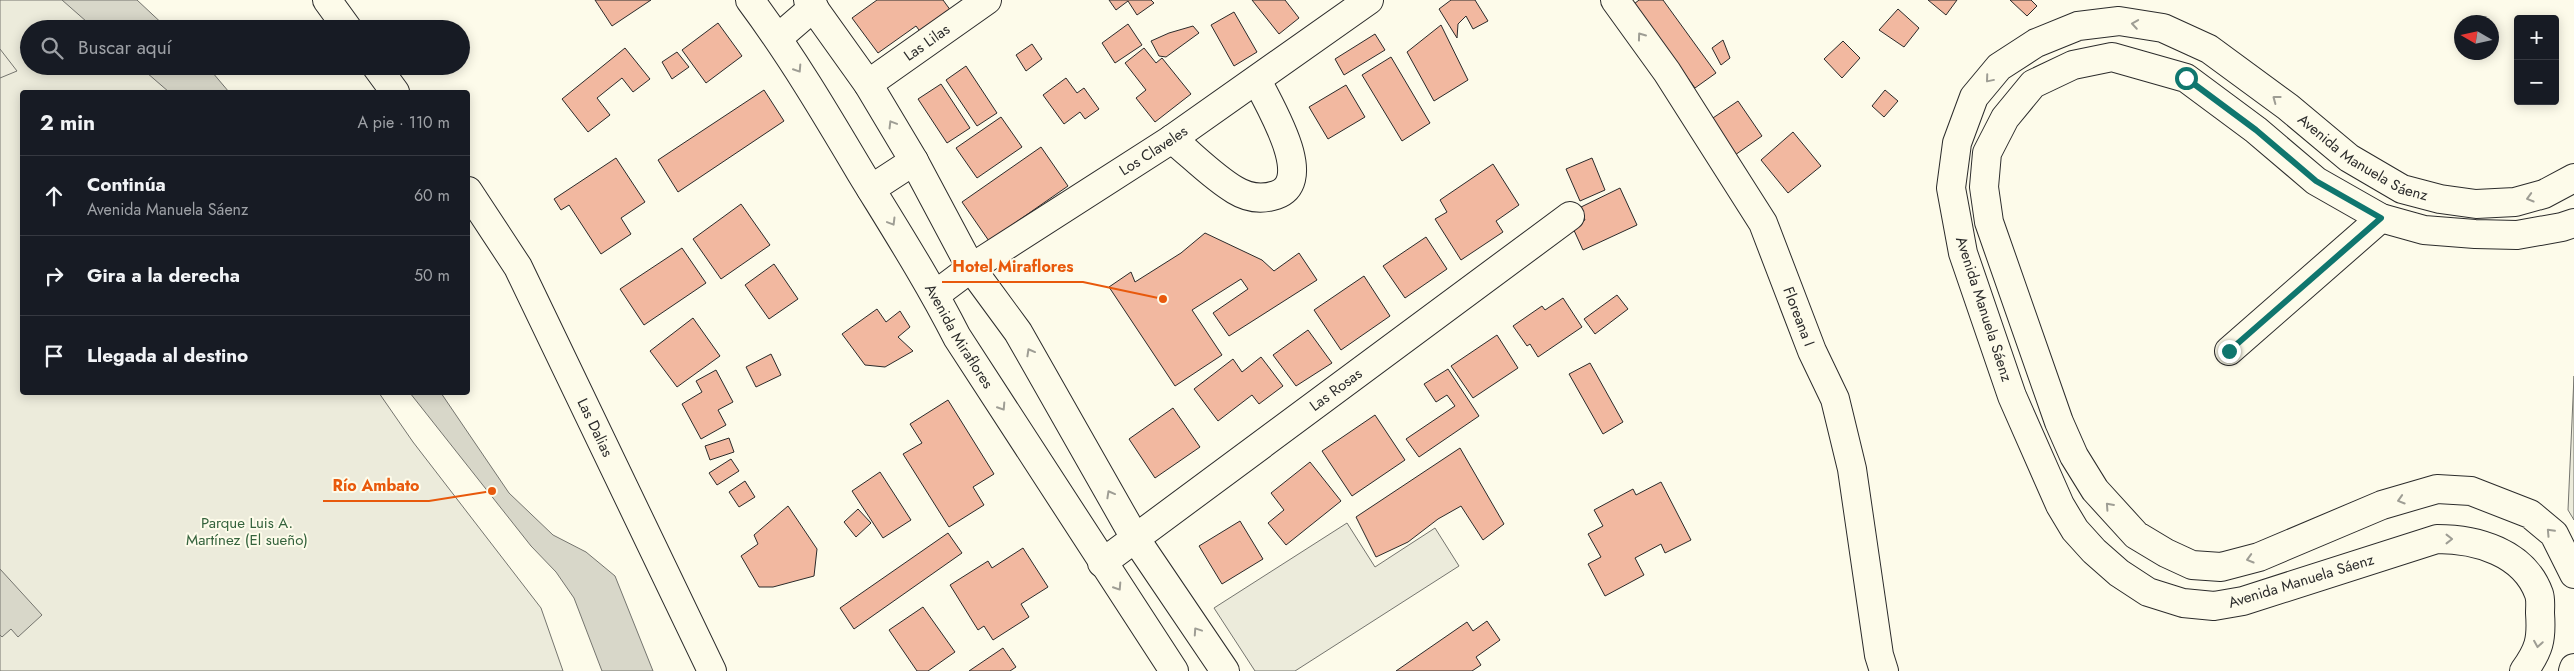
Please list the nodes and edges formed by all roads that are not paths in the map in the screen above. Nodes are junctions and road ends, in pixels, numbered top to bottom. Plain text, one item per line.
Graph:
1 (327, 0) edge
2 (750, 0) edge
3 (987, 0) edge
4 (1369, 0) edge
5 (1615, 0) edge
6 (811, 4) edge
7 (341, 20) edge
8 (778, 38) junction
9 (383, 75) edge
10 (1256, 80) junction
11 (868, 84) junction
12 (394, 90) edge
13 (1172, 139) junction
14 (914, 161) junction
15 (2574, 178) edge
16 (871, 189) junction
17 (470, 194) edge
18 (1570, 216) dead end
19 (2381, 218) junction
20 (2574, 223) edge
21 (971, 268) junction
22 (935, 295) junction
23 (2229, 351) dead end
24 (1135, 538) junction
25 (1102, 563) junction
26 (2574, 574) edge
27 (712, 671) edge
28 (1174, 671) edge
29 (1225, 671) edge
30 (1884, 671) edge
31 (2524, 671) edge

1 - 7 main road
2 - 8 main road, Avenida Miraflores
3 - 11 main road, Las Lilas
4 - 10 main road, Los Claveles
30 -> 5 main road, Floreana I
6 - 8 main road
6 - 11 main road
8 -> 16 main road, Avenida Miraflores
9 - 12 main road
10 - 13 main road, Los Claveles
10 - 13 main road
14 -> 11 main road
13 - 21 main road, Los Claveles
14 - 16 main road
14 - 21 main road
15 -> 31 main road, Avenida Manuela Sáenz
16 -> 22 main road, Avenida Miraflores
17 - 27 main road, Las Dalias
18 - 24 main road, Las Rosas
19 - 20 main road
19 - 23 main road
26 -> 19 main road
21 - 22 main road, Los Claveles
24 -> 21 main road
22 -> 25 main road, Avenida Miraflores
24 - 25 main road, Las Rosas
29 -> 24 main road
25 -> 28 main road, Avenida Miraflores

